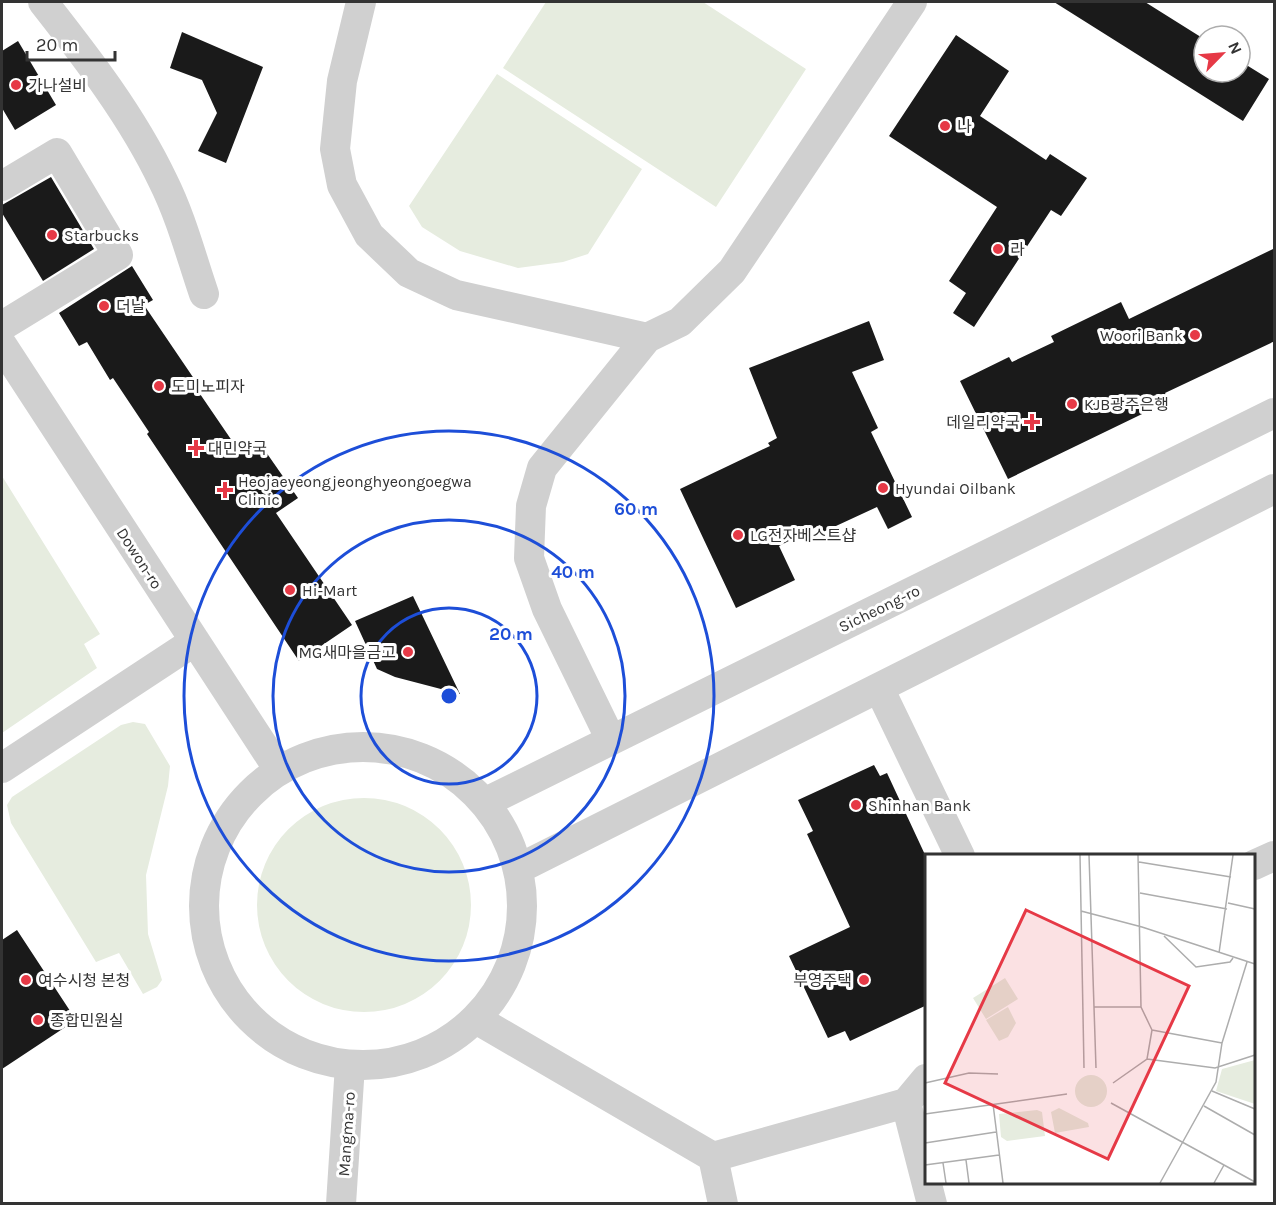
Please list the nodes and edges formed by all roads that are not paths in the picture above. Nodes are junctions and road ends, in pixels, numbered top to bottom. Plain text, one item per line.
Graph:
1 (43, 2) edge
2 (361, 2) edge
3 (912, 2) edge
4 (2, 186) edge
5 (204, 294) dead end
6 (647, 338) junction
7 (3, 345) edge
8 (1275, 413) edge
9 (1275, 489) edge
10 (195, 641) junction
11 (879, 688) junction
12 (611, 740) junction
13 (2, 768) edge
14 (279, 770) junction
15 (484, 803) junction
16 (960, 854) edge
17 (1275, 856) edge
18 (1255, 865) edge
19 (518, 869) junction
20 (476, 1019) junction
21 (350, 1065) junction
22 (925, 1081) edge
23 (906, 1103) junction
24 (713, 1156) junction
25 (925, 1176) edge
26 (927, 1184) edge
27 (341, 1203) edge
28 (723, 1203) edge
29 (932, 1203) edge

1 - 5 street
2 - 6 street
3 - 6 street
4 - 7 street
6 - 12 street
7 - 10 street, Dowon-ro
8 - 12 street, Sicheong-ro
9 - 11 street
10 - 13 street
10 - 14 street, Dowon-ro
11 - 16 street
11 - 19 street
12 - 15 street, Sicheong-ro
14 - 15 street
14 - 21 street
15 - 19 street
17 - 18 street
19 - 20 street
20 - 21 street
20 - 24 street
21 - 27 street, Mangma-ro
22 - 23 street
23 - 24 street
23 - 25 street
24 - 28 street
26 - 29 street

